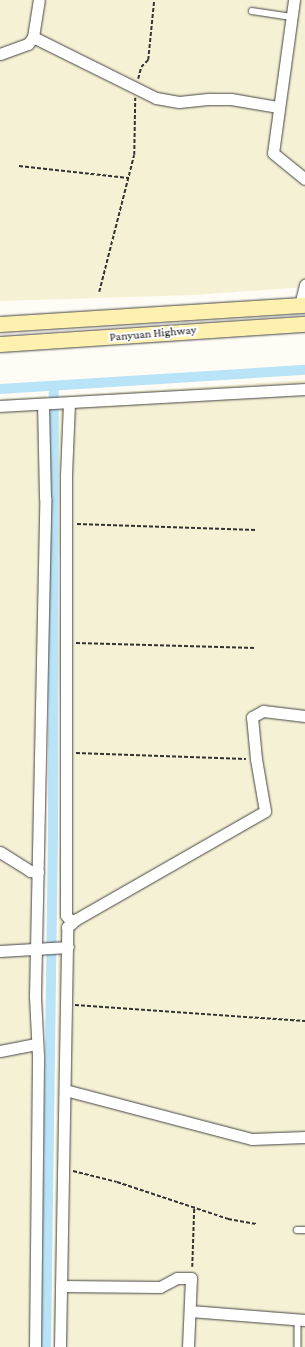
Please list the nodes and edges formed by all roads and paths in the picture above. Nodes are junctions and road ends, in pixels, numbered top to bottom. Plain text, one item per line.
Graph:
1 (39, 0) edge
2 (154, 0) edge
3 (294, 0) edge
4 (252, 11) dead end
5 (292, 17) junction
6 (34, 37) junction
7 (0, 54) edge
8 (136, 90) junction
9 (278, 107) junction
10 (19, 166) dead end
11 (128, 178) junction
12 (305, 179) edge
13 (305, 285) edge
14 (99, 292) dead end
15 (302, 305) edge
16 (0, 324) edge
17 (305, 324) edge
18 (0, 344) edge
19 (305, 389) edge
20 (45, 404) junction
21 (66, 404) junction
22 (0, 406) edge
23 (67, 523) junction
24 (257, 530) dead end
25 (67, 642) junction
26 (256, 648) dead end
27 (305, 716) edge
28 (67, 753) junction
29 (256, 759) junction
30 (0, 852) edge
31 (38, 872) junction
32 (72, 923) junction
33 (65, 947) junction
34 (38, 949) junction
35 (0, 951) edge
36 (66, 1004) junction
37 (305, 1021) edge
38 (37, 1044) junction
39 (0, 1051) edge
40 (65, 1090) junction
41 (305, 1137) edge
42 (63, 1169) junction
43 (194, 1207) junction
44 (257, 1224) dead end
45 (297, 1230) dead end
46 (305, 1230) edge
47 (191, 1278) junction
48 (61, 1286) junction
49 (190, 1311) junction
50 (301, 1320) edge
51 (34, 1347) edge
52 (60, 1347) edge
53 (188, 1347) edge
54 (298, 1347) edge

1 - 6 street
2 - 8 path
3 - 5 street
4 - 5 lane
5 - 9 street
6 - 7 street
6 - 8 street
8 - 9 street
8 - 11 path
9 - 12 street
10 - 11 path
11 - 14 path
13 - 15 street
15 - 16 main road, Panyuan Highway
17 - 18 main road, Panyuan Highway
19 - 21 street
20 - 21 street
20 - 22 street
20 - 31 street
21 - 23 street
23 - 24 path
23 - 25 street
25 - 26 path
25 - 28 street
27 - 29 street
28 - 29 path
28 - 32 street
29 - 32 street
30 - 31 street
31 - 34 street
32 - 33 street
33 - 34 street
33 - 36 street
34 - 35 street
34 - 38 street
36 - 37 path
36 - 40 street
38 - 39 street
38 - 51 street
40 - 41 street
40 - 42 street
42 - 43 path
42 - 48 street
43 - 44 path
43 - 47 path
45 - 46 lane
47 - 48 street
47 - 49 street
48 - 52 street
49 - 50 street
49 - 53 street
50 - 54 lane

